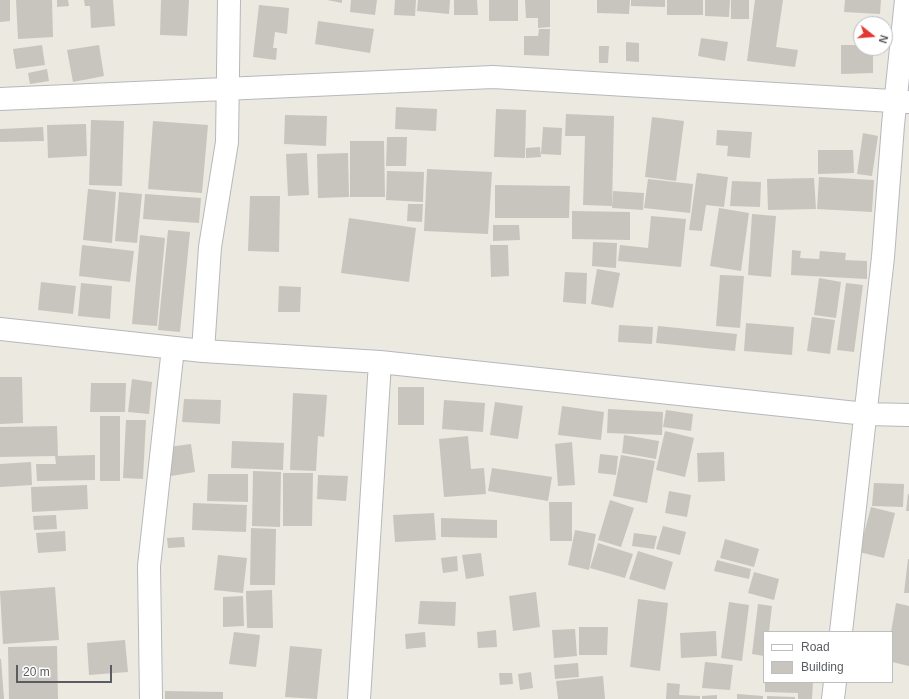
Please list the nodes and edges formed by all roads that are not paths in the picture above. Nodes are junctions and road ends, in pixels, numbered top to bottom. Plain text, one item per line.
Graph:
1 (230, 0) edge
2 (906, 0) edge
3 (228, 90) junction
4 (0, 100) edge
5 (902, 102) edge
6 (0, 329) edge
7 (173, 348) junction
8 (203, 351) junction
9 (380, 362) junction
10 (866, 414) junction
11 (909, 415) edge
12 (841, 631) edge
13 (835, 683) edge
14 (151, 699) edge
15 (359, 699) edge
16 (833, 699) edge

1 - 3 street
2 - 5 street
3 - 4 street
3 - 5 street
3 - 8 street
5 - 10 street
6 - 7 street
7 - 8 street
7 - 14 street
8 - 9 street
9 - 10 street
9 - 15 street
10 - 11 street
10 - 12 street
13 - 16 street

